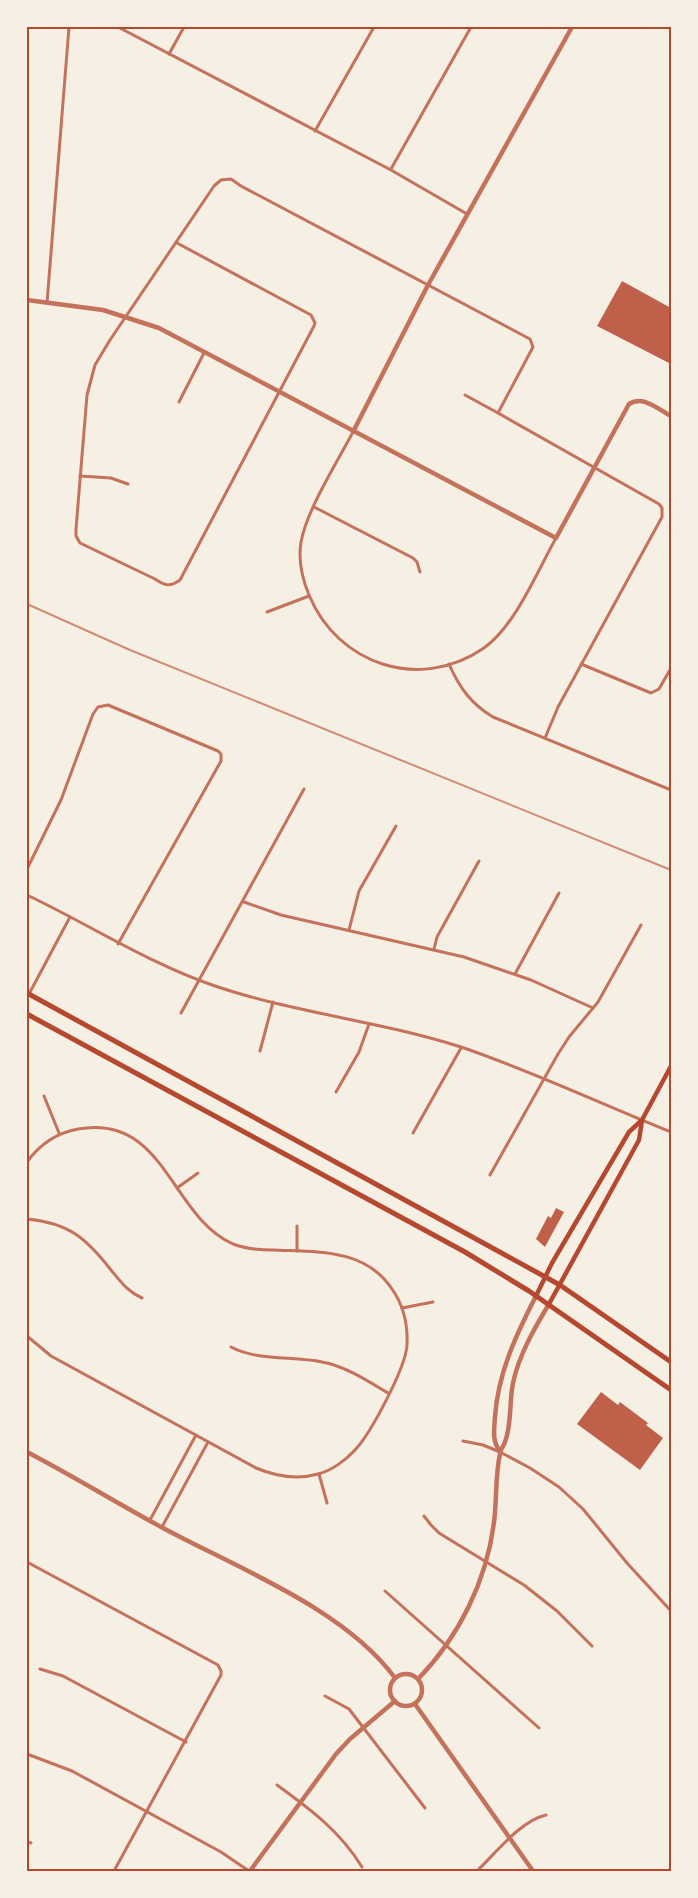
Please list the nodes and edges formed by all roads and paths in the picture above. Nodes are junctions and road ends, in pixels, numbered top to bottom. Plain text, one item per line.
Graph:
1 (69, 27) edge
2 (118, 27) edge
3 (184, 27) edge
4 (374, 27) edge
5 (471, 27) edge
6 (572, 27) edge
7 (169, 54) junction
8 (315, 131) junction
9 (391, 170) junction
10 (467, 214) junction
11 (177, 243) junction
12 (428, 285) junction
13 (27, 300) edge
14 (47, 303) junction
15 (126, 317) junction
16 (205, 351) junction
17 (279, 391) junction
18 (465, 395) dead end
19 (179, 402) dead end
20 (498, 413) junction
21 (671, 416) edge
22 (354, 430) junction
23 (594, 469) junction
24 (80, 476) junction
25 (128, 484) dead end
26 (314, 507) junction
27 (556, 538) junction
28 (420, 572) dead end
29 (309, 596) junction
30 (267, 612) dead end
31 (448, 664) junction
32 (581, 664) junction
33 (671, 668) edge
34 (545, 738) junction
35 (304, 789) dead end
36 (671, 790) edge
37 (396, 826) dead end
38 (478, 861) dead end
39 (27, 869) edge
40 (559, 893) dead end
41 (27, 895) edge
42 (244, 902) junction
43 (70, 917) junction
44 (641, 925) dead end
45 (349, 930) junction
46 (118, 944) junction
47 (434, 949) junction
48 (515, 974) junction
49 (199, 980) junction
50 (28, 993) edge
51 (273, 1002) junction
52 (593, 1008) junction
53 (181, 1013) dead end
54 (27, 1014) edge
55 (369, 1024) junction
56 (461, 1048) junction
57 (260, 1051) dead end
58 (671, 1066) edge
59 (544, 1080) junction
60 (336, 1092) dead end
61 (44, 1096) dead end
62 (642, 1120) junction
63 (671, 1132) edge
64 (59, 1133) junction
65 (413, 1133) dead end
66 (27, 1162) edge
67 (198, 1173) dead end
68 (490, 1175) dead end
69 (177, 1188) junction
70 (27, 1219) edge
71 (297, 1226) dead end
72 (297, 1251) junction
73 (546, 1277) junction
74 (560, 1285) junction
75 (536, 1296) junction
76 (142, 1298) dead end
77 (433, 1302) dead end
78 (549, 1304) junction
79 (402, 1308) junction
80 (27, 1336) edge
81 (231, 1347) dead end
82 (671, 1362) edge
83 (671, 1390) edge
84 (388, 1393) junction
85 (196, 1435) junction
86 (464, 1441) dead end
87 (208, 1442) junction
88 (27, 1452) edge
89 (500, 1452) junction
90 (319, 1474) junction
91 (327, 1503) dead end
92 (424, 1516) dead end
93 (150, 1520) junction
94 (162, 1527) junction
95 (27, 1562) edge
96 (486, 1562) junction
97 (385, 1591) dead end
98 (671, 1611) edge
99 (447, 1646) junction
100 (592, 1646) dead end
101 (40, 1669) dead end
102 (395, 1678) junction
103 (418, 1679) junction
104 (325, 1696) dead end
105 (395, 1701) junction
106 (415, 1704) junction
107 (364, 1727) junction
108 (539, 1728) dead end
109 (186, 1742) junction
110 (27, 1754) edge
111 (277, 1785) dead end
112 (300, 1802) junction
113 (425, 1808) dead end
114 (148, 1812) junction
115 (546, 1815) dead end
116 (511, 1838) junction
117 (362, 1867) dead end
118 (114, 1871) edge
119 (249, 1871) edge
120 (477, 1871) edge
121 (533, 1871) edge

1 - 14 street
2 - 7 street
3 - 7 street
4 - 8 street
5 - 9 street
6 - 10 street
7 - 8 street
8 - 9 street
9 - 10 street
10 - 12 street
11 - 12 street
11 - 15 street
11 - 17 street
12 - 20 street
12 - 22 street
13 - 14 street
14 - 15 street
15 - 16 street
15 - 24 street
16 - 17 street
16 - 19 street
17 - 22 street
17 - 24 street
18 - 20 street
20 - 23 street
21 - 23 street
22 - 26 street
22 - 27 street
23 - 27 street
23 - 32 street
24 - 25 street
26 - 28 street
26 - 29 street
27 - 31 street
29 - 30 street
29 - 31 street
31 - 34 street
32 - 33 street
32 - 34 street
34 - 36 street
35 - 42 street
37 - 45 street
38 - 47 street
39 - 46 street
40 - 48 street
41 - 43 street
42 - 45 street
42 - 49 street
43 - 46 street
43 - 50 street
44 - 52 street
45 - 47 street
46 - 49 street
47 - 48 street
48 - 52 street
49 - 51 street
49 - 53 street
50 - 73 main road
51 - 55 street
51 - 57 street
52 - 59 street
54 - 75 main road
55 - 56 street
55 - 60 street
56 - 59 street
56 - 65 street
58 - 62 main road
59 - 62 street
59 - 68 street
61 - 64 street
62 - 63 street
62 - 73 main road
62 - 74 main road
64 - 66 street
64 - 69 street
67 - 69 street
69 - 72 street
70 - 76 street
71 - 72 street
72 - 79 street
73 - 74 main road
73 - 75 main road
74 - 78 main road
74 - 82 main road
75 - 78 main road
75 - 89 street
77 - 79 street
78 - 83 main road
78 - 89 street
79 - 84 street
80 - 85 street
81 - 84 street
84 - 90 street
85 - 87 street
85 - 93 street
86 - 89 street
87 - 90 street
87 - 94 street
88 - 93 street
89 - 96 street
89 - 98 street
90 - 91 street
92 - 96 street
93 - 94 street
94 - 102 street
95 - 109 street
96 - 99 street
96 - 100 street
97 - 99 street
99 - 103 street
99 - 108 street
101 - 109 street
102 - 103 street
102 - 105 street
103 - 106 street
104 - 107 street
105 - 106 street
105 - 107 street
106 - 116 street
107 - 112 street
107 - 113 street
109 - 114 street
110 - 114 street
111 - 112 street
112 - 117 street
112 - 119 street
114 - 118 street
114 - 119 street
115 - 116 street
116 - 120 street
116 - 121 street

